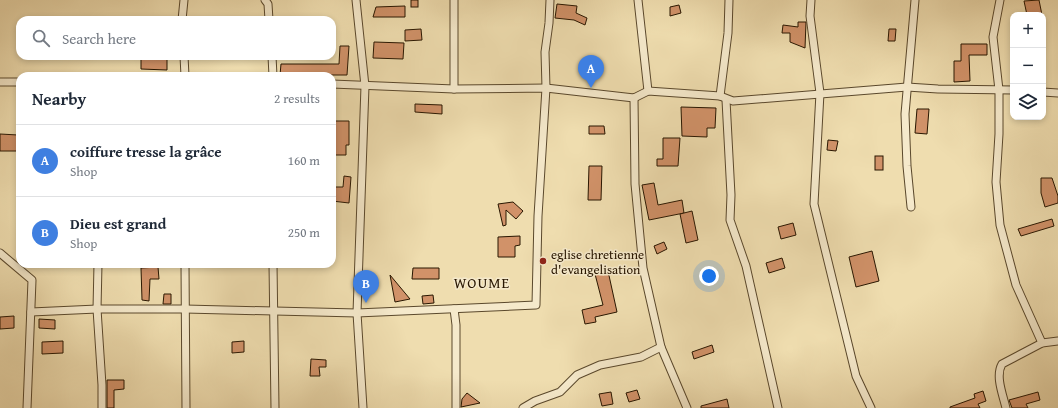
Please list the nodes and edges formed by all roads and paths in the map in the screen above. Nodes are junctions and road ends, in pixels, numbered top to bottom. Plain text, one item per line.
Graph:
1 (184, 0) edge
2 (265, 0) edge
3 (356, 0) edge
4 (454, 0) edge
5 (550, 0) edge
6 (638, 0) edge
7 (729, 0) edge
8 (811, 0) edge
9 (915, 0) edge
10 (1000, 0) edge
11 (182, 16) edge
12 (269, 16) edge
13 (184, 60) edge
14 (272, 60) edge
15 (185, 72) edge
16 (273, 72) edge
17 (0, 82) edge
18 (16, 82) edge
19 (336, 84) edge
20 (365, 86) junction
21 (907, 87) junction
22 (546, 88) junction
23 (454, 89) junction
24 (999, 90) junction
25 (1010, 90) edge
26 (648, 91) junction
27 (1046, 92) edge
28 (820, 93) junction
29 (1058, 93) edge
30 (634, 98) junction
31 (723, 98) junction
32 (911, 207) dead end
33 (0, 253) edge
34 (16, 266) edge
35 (18, 268) edge
36 (98, 268) edge
37 (185, 268) edge
38 (273, 268) edge
39 (185, 308) junction
40 (97, 309) junction
41 (454, 309) junction
42 (31, 312) junction
43 (273, 312) junction
44 (357, 313) junction
45 (1058, 341) edge
46 (1042, 343) junction
47 (661, 348) junction
48 (27, 408) edge
49 (102, 408) edge
50 (186, 408) edge
51 (275, 408) edge
52 (363, 408) edge
53 (456, 408) edge
54 (523, 408) edge
55 (686, 408) edge
56 (778, 408) edge
57 (871, 408) edge
58 (1006, 408) edge

1 - 11 street
2 - 12 street
3 - 20 street
4 - 23 street
5 - 22 street
6 - 26 street
7 - 31 street
8 - 28 street
9 - 21 street
10 - 24 street
13 - 15 street
14 - 16 street
17 - 18 street
19 - 20 street
20 - 23 street
20 - 44 street
21 - 24 street
21 - 28 street
21 - 32 street
22 - 23 street
22 - 30 street
22 - 41 street
24 - 25 street
24 - 46 street
26 - 30 street
26 - 31 street
27 - 29 street
28 - 31 street
28 - 57 street
30 - 47 street
31 - 56 street
33 - 34 street
35 - 42 street
36 - 40 street
37 - 39 street
38 - 43 street
39 - 40 street
39 - 43 street
39 - 50 street
40 - 42 street
40 - 49 street
41 - 44 street
41 - 53 street
42 - 48 street
43 - 44 street
43 - 51 street
44 - 52 street
45 - 46 street
46 - 58 street
47 - 54 street
47 - 55 street

